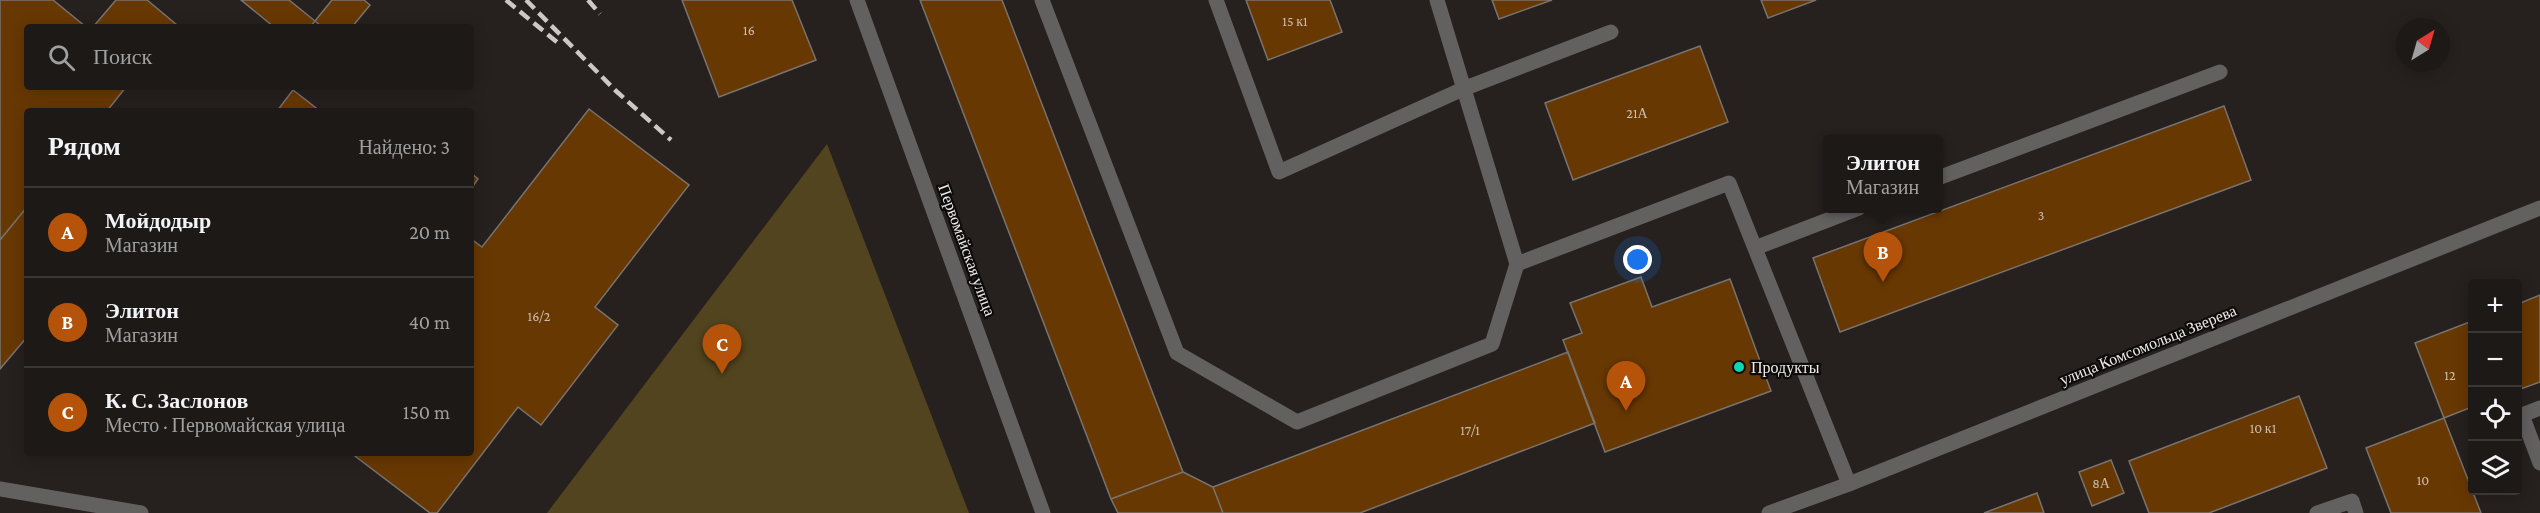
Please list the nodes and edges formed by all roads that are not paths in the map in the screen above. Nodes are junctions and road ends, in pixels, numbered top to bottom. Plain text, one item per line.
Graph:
1 (857, 0) edge
2 (1042, 0) edge
3 (1216, 0) edge
4 (1437, 0) edge
5 (1611, 32) dead end
6 (2220, 72) dead end
7 (1463, 89) junction
8 (1943, 176) edge
9 (2540, 208) edge
10 (1846, 213) edge
11 (1755, 248) junction
12 (1517, 264) junction
13 (2540, 408) edge
14 (2540, 463) edge
15 (1849, 484) junction
16 (0, 489) edge
17 (141, 513) edge
18 (1043, 513) edge
19 (1769, 513) edge
20 (2317, 513) edge
21 (2356, 513) edge

1 - 18 street, Первомайская улица
2 - 12 street
3 - 7 street
4 - 7 street
5 - 7 street
6 - 8 street
7 - 12 street
9 - 15 street, улица Комсомольца Зверева
10 - 11 street
11 - 12 street
11 - 15 street
13 - 14 street
15 - 19 street, улица Комсомольца Зверева
16 - 17 street
20 - 21 street

